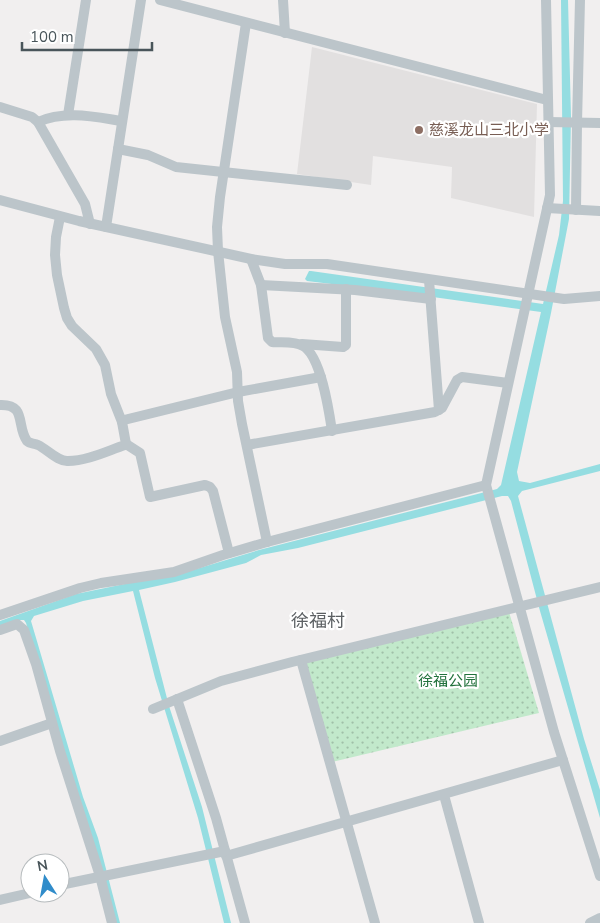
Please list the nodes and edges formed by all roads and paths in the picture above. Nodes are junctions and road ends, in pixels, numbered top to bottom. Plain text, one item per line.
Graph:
1 (86, 0) edge
2 (141, 0) edge
3 (160, 0) edge
4 (283, 0) edge
5 (546, 0) edge
6 (580, 0) edge
7 (246, 23) junction
8 (285, 33) junction
9 (547, 100) junction
10 (0, 107) edge
11 (68, 115) junction
12 (122, 120) junction
13 (38, 122) junction
14 (549, 122) junction
15 (577, 123) junction
16 (600, 123) edge
17 (118, 149) junction
18 (224, 172) junction
19 (347, 185) dead end
20 (0, 200) edge
21 (547, 208) junction
22 (576, 210) junction
23 (600, 210) edge
24 (60, 216) junction
25 (90, 224) junction
26 (106, 227) junction
27 (218, 251) junction
28 (251, 258) junction
29 (429, 280) junction
30 (261, 285) junction
31 (346, 289) junction
32 (528, 294) junction
33 (600, 296) edge
34 (430, 299) junction
35 (302, 344) junction
36 (320, 377) junction
37 (508, 383) junction
38 (238, 392) junction
39 (0, 405) edge
40 (439, 410) junction
41 (122, 422) junction
42 (332, 431) junction
43 (126, 444) junction
44 (247, 445) junction
45 (486, 485) junction
46 (267, 542) junction
47 (229, 553) junction
48 (600, 587) edge
49 (520, 607) junction
50 (0, 616) edge
51 (0, 630) edge
52 (301, 660) junction
53 (177, 700) junction
54 (153, 709) dead end
55 (52, 723) junction
56 (0, 741) edge
57 (563, 760) junction
58 (444, 795) junction
59 (347, 823) junction
60 (226, 854) junction
61 (100, 876) junction
62 (600, 876) edge
63 (70, 883) edge
64 (20, 895) edge
65 (0, 900) edge
66 (600, 918) edge
67 (112, 923) edge
68 (245, 923) edge
69 (375, 923) edge
70 (479, 923) edge
71 (590, 923) edge

1 - 11 street
2 - 12 street
3 - 7 street
4 - 8 street
5 - 9 street
6 - 15 street
7 - 8 street
7 - 18 street
8 - 9 street
9 - 14 street
10 - 13 street
11 - 12 street
11 - 13 street
12 - 17 street
13 - 25 street
14 - 15 street
14 - 21 street
15 - 16 street
15 - 22 street
17 - 18 street
17 - 26 street
18 - 19 street
18 - 27 street
20 - 24 street
21 - 22 street
21 - 32 street
22 - 23 street
24 - 25 street
24 - 41 street
25 - 26 street
26 - 27 street
27 - 28 street
27 - 38 street
28 - 29 street
28 - 30 street
29 - 32 street
29 - 34 street
30 - 31 street
30 - 35 street
31 - 34 street
31 - 35 street
32 - 33 street
32 - 37 street
34 - 40 street
35 - 36 street
36 - 38 street
36 - 42 street
37 - 40 street
37 - 45 street
38 - 41 street
38 - 44 street
39 - 43 street
40 - 42 street
41 - 43 street
42 - 44 street
43 - 47 street
44 - 46 street
45 - 46 street
45 - 49 street
46 - 47 street
47 - 50 street
48 - 49 street
49 - 52 street
49 - 57 street
51 - 55 street
52 - 53 street
52 - 59 street
53 - 54 street
53 - 60 street
55 - 56 street
55 - 61 street
57 - 58 street
57 - 62 street
58 - 59 street
58 - 70 street
59 - 60 street
59 - 69 street
60 - 61 street
60 - 68 street
61 - 63 street
61 - 67 street
64 - 65 street
66 - 71 street

